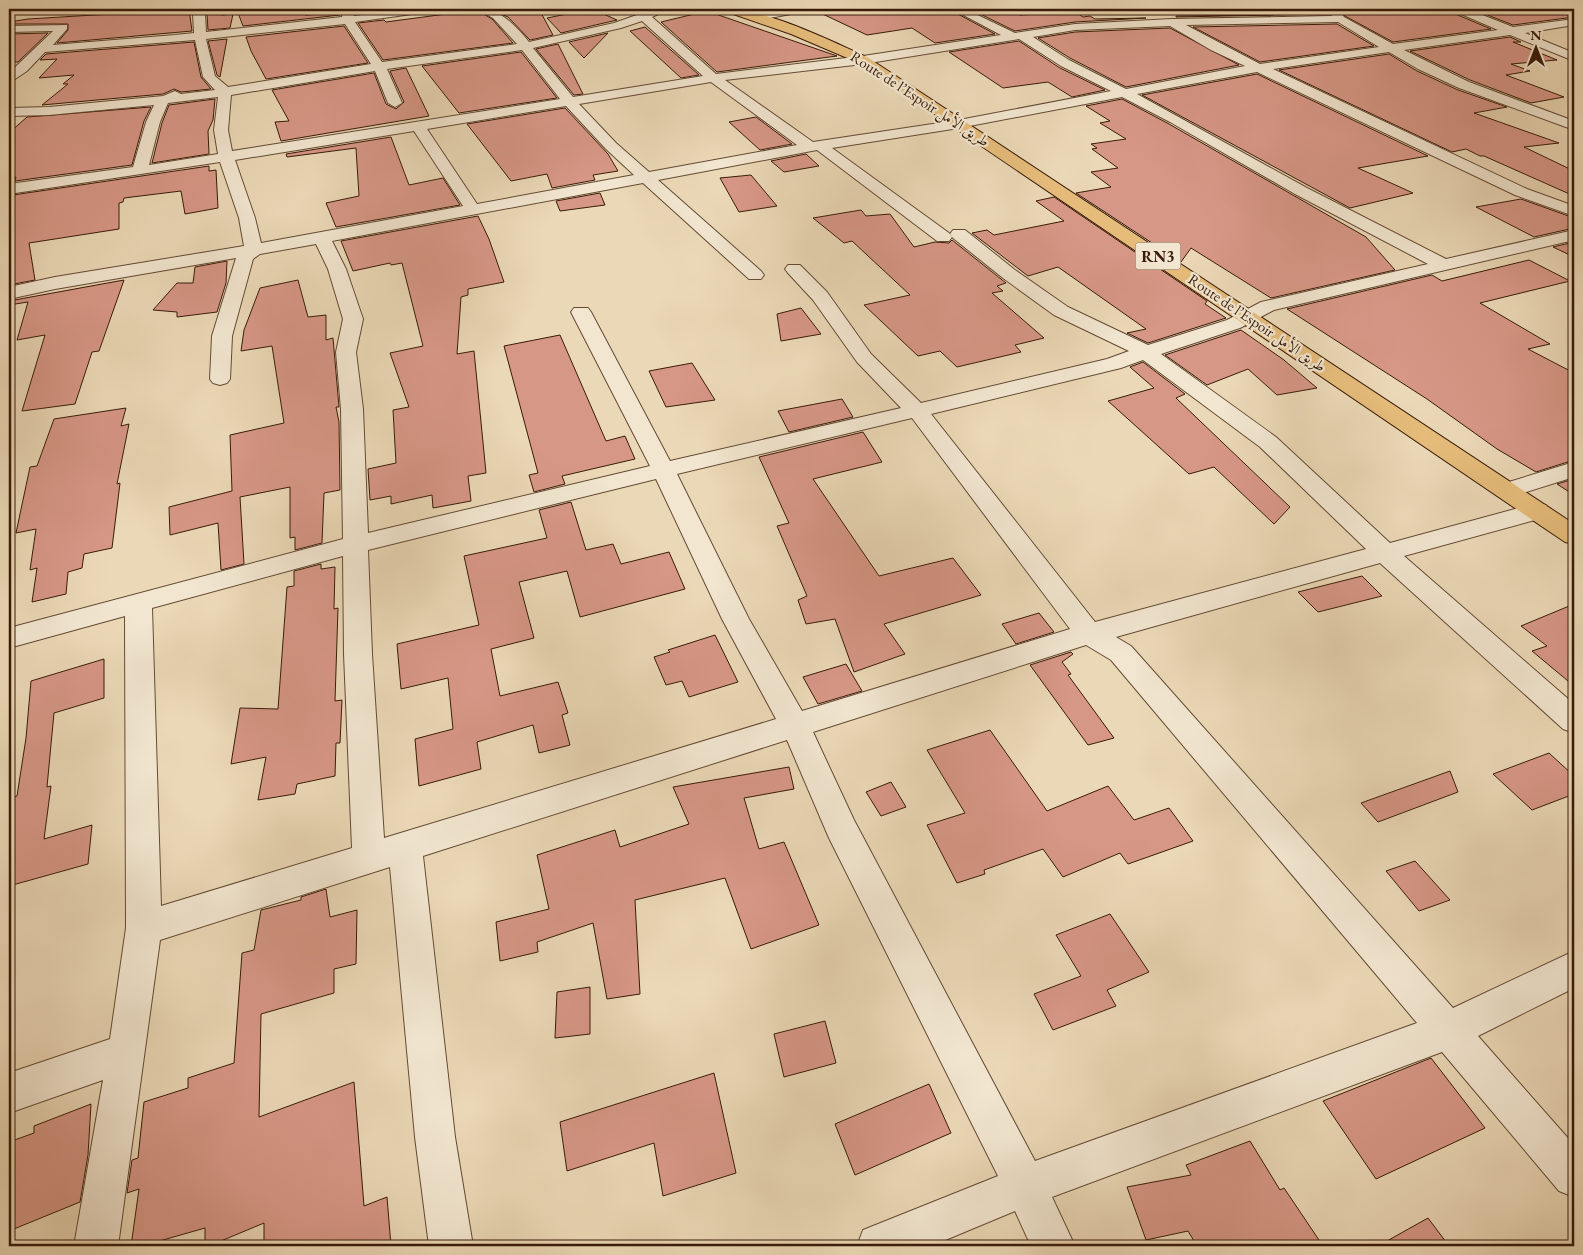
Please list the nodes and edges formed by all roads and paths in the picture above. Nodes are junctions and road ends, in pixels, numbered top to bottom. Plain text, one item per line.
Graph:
1 (196, 9) edge
2 (426, 9) edge
3 (482, 9) edge
4 (664, 9) edge
5 (725, 9) edge
6 (801, 9) edge
7 (958, 9) edge
8 (1458, 9) edge
9 (1130, 13) dead end
10 (348, 14) edge
11 (1336, 14) edge
12 (644, 16) junction
13 (758, 17) junction
14 (1172, 22) junction
15 (1574, 22) edge
16 (1147, 24) junction
17 (9, 29) edge
18 (1510, 32) junction
19 (199, 36) junction
20 (1016, 36) junction
21 (526, 46) junction
22 (1394, 48) junction
23 (42, 49) junction
24 (1574, 57) edge
25 (863, 60) junction
26 (379, 66) junction
27 (1261, 68) junction
28 (209, 76) junction
29 (713, 78) junction
30 (9, 79) edge
31 (225, 92) junction
32 (1121, 92) junction
33 (162, 101) junction
34 (570, 102) junction
35 (396, 103) dead end
36 (9, 112) edge
37 (959, 124) junction
38 (418, 126) junction
39 (1574, 126) edge
40 (815, 146) junction
41 (226, 157) junction
42 (140, 172) junction
43 (649, 177) junction
44 (9, 189) edge
45 (472, 208) junction
46 (1574, 211) edge
47 (1574, 235) edge
48 (322, 237) junction
49 (254, 250) junction
50 (1444, 265) junction
51 (794, 269) dead end
52 (755, 275) dead end
53 (9, 292) edge
54 (581, 312) dead end
55 (1249, 318) junction
56 (1144, 351) junction
57 (220, 379) dead end
58 (918, 412) junction
59 (663, 469) junction
60 (1574, 469) edge
61 (1507, 490) junction
62 (1537, 511) junction
63 (1574, 536) edge
64 (357, 544) junction
65 (1386, 554) junction
66 (138, 603) junction
67 (1090, 634) junction
68 (9, 638) edge
69 (1574, 721) edge
70 (795, 725) junction
71 (405, 848) junction
72 (368, 859) junction
73 (144, 928) junction
74 (1574, 969) edge
75 (1448, 1031) junction
76 (127, 1052) junction
77 (9, 1093) edge
78 (1574, 1176) edge
79 (1025, 1186) junction
80 (96, 1246) edge
81 (451, 1246) edge
82 (879, 1246) edge
83 (1053, 1246) edge

1 - 19 street
2 - 10 street
3 - 21 street
4 - 12 street
5 - 13 highway, Route de l’Espoir طريق الأمل / RN3
6 - 13 street
7 - 20 street
8 - 18 street
9 - 16 street
10 - 19 street
10 - 26 street
11 - 14 street
11 - 22 street
12 - 21 street
12 - 29 street
13 - 25 highway, Route de l’Espoir طريق الأمل / RN3
14 - 16 street
14 - 27 street
15 - 18 street
16 - 20 street
17 - 23 street
18 - 22 street
18 - 24 street
19 - 23 street
19 - 28 street
20 - 25 street
20 - 32 street
21 - 26 street
21 - 34 street
22 - 27 street
22 - 39 street
23 - 30 street
25 - 29 street
25 - 37 highway, Route de l’Espoir طريق الأمل / RN3
26 - 31 street
26 - 35 street
27 - 32 street
27 - 46 street
28 - 31 street
28 - 33 street
29 - 34 street
29 - 40 street
31 - 33 street
31 - 41 street
32 - 37 street
32 - 50 street
33 - 36 street
33 - 42 street
34 - 38 street
34 - 43 street
37 - 40 street
37 - 55 highway, Route de l’Espoir طريق الأمل / RN3
38 - 41 street
38 - 45 street
40 - 43 street
40 - 56 street
41 - 42 street
41 - 49 street
42 - 44 street
43 - 45 street
43 - 52 street
45 - 48 street
47 - 50 street
48 - 49 street
48 - 64 street
49 - 53 street
49 - 57 street
50 - 55 street
51 - 58 street
54 - 59 street
55 - 56 street
55 - 61 highway, Route de l’Espoir طريق الأمل / RN3
56 - 58 street
56 - 65 street
58 - 59 street
58 - 67 street
59 - 64 street
59 - 70 street
60 - 61 street
61 - 62 highway, Route de l’Espoir طريق الأمل / RN3
62 - 63 highway, Route de l’Espoir طريق الأمل / RN3
62 - 65 street
64 - 66 street
64 - 72 street
65 - 67 street
65 - 69 street
66 - 68 street
66 - 73 street
67 - 70 street
67 - 75 street
70 - 71 street
70 - 79 street
71 - 72 street
71 - 81 street
72 - 73 street
73 - 76 street
74 - 75 street
75 - 78 street
75 - 79 street
76 - 77 street
76 - 80 street
79 - 82 street
79 - 83 street

